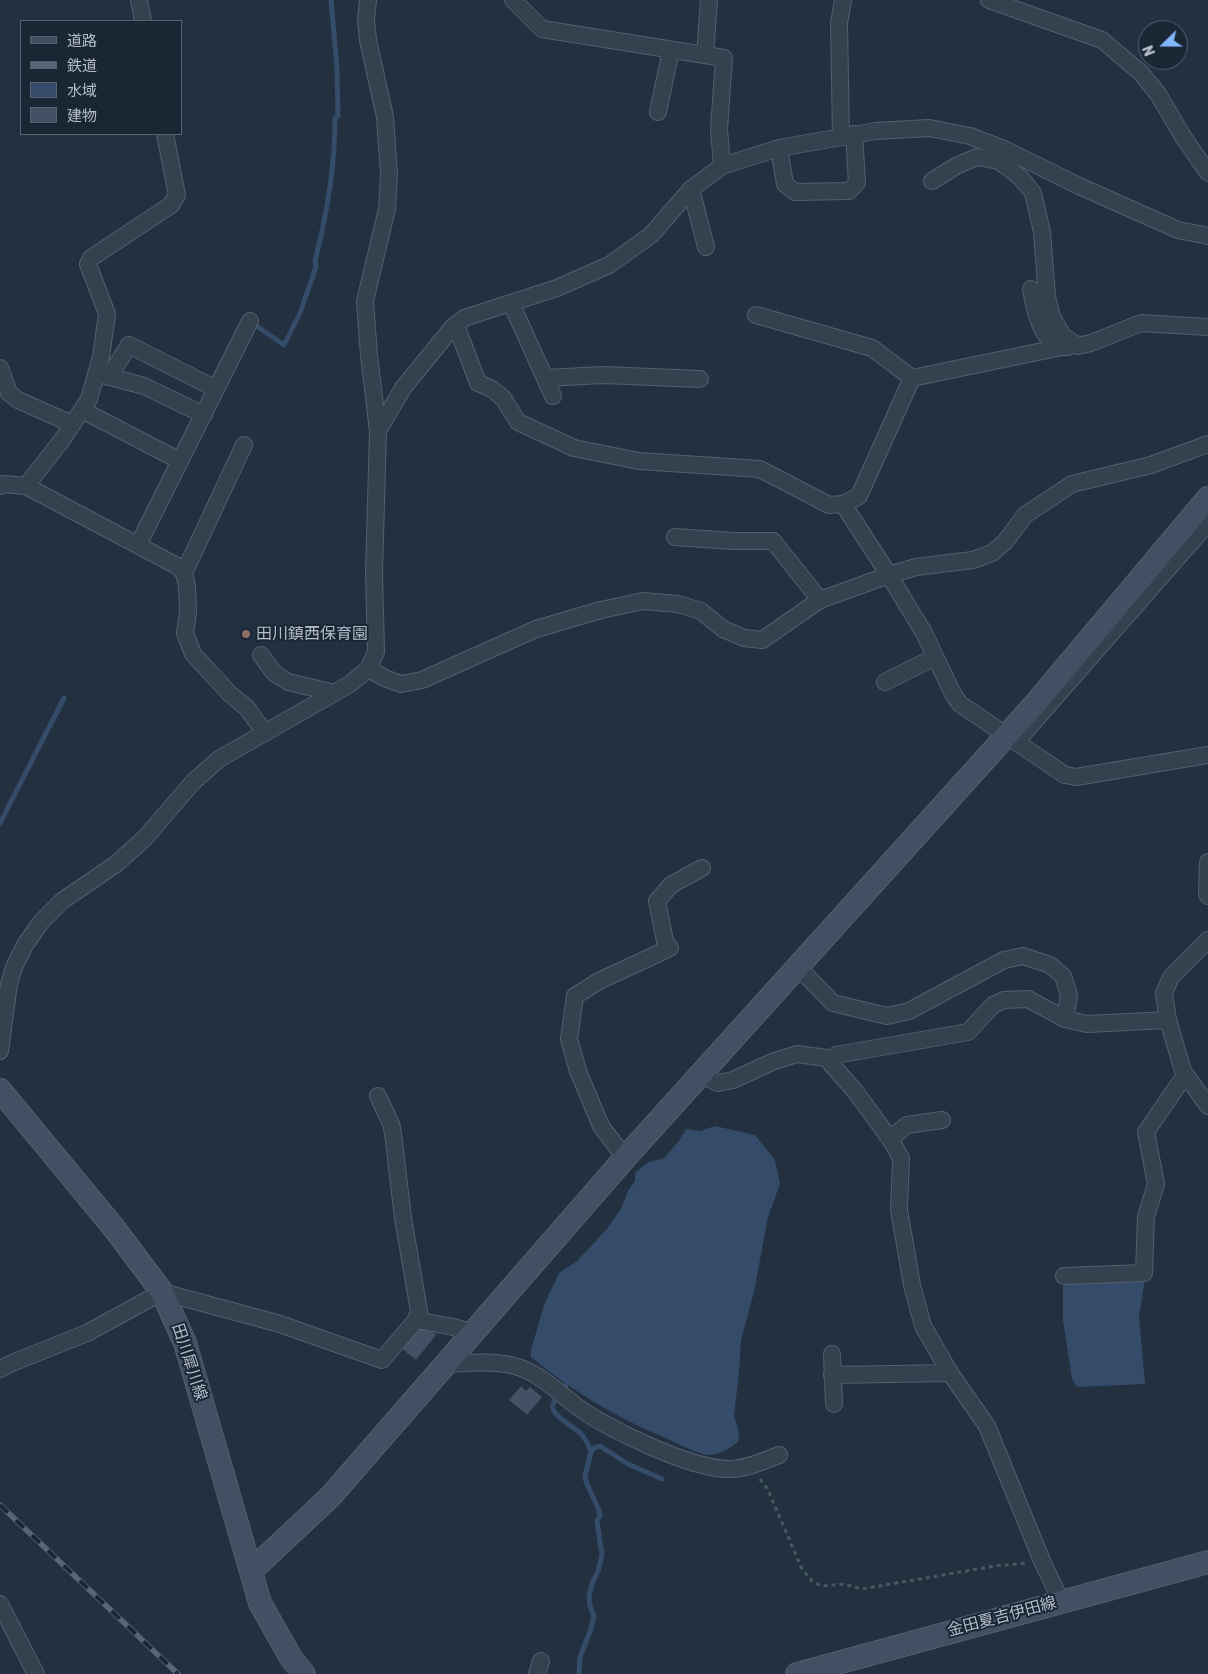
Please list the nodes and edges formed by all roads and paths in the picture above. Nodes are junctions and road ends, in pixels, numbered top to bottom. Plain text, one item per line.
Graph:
1 (139, 0) edge
2 (368, 0) edge
3 (513, 0) edge
4 (709, 0) edge
5 (843, 0) edge
6 (989, 0) edge
7 (143, 20) edge
8 (671, 50) junction
9 (705, 55) junction
10 (658, 112) dead end
11 (164, 135) edge
12 (848, 136) junction
13 (779, 148) junction
14 (1031, 162) junction
15 (722, 166) junction
16 (1208, 173) edge
17 (932, 181) dead end
18 (691, 189) junction
19 (1033, 192) junction
20 (1208, 236) edge
21 (706, 248) dead end
22 (1031, 289) dead end
23 (511, 303) junction
24 (756, 315) dead end
25 (250, 322) dead end
26 (456, 325) junction
27 (1208, 327) edge
28 (1070, 347) junction
29 (0, 368) edge
30 (103, 375) junction
31 (545, 378) junction
32 (912, 378) junction
33 (700, 379) dead end
34 (216, 389) junction
35 (553, 396) dead end
36 (82, 410) junction
37 (204, 415) junction
38 (72, 424) junction
39 (378, 431) junction
40 (1208, 444) edge
41 (244, 445) dead end
42 (180, 461) junction
43 (0, 486) edge
44 (26, 486) junction
45 (1208, 498) edge
46 (843, 504) junction
47 (1208, 523) edge
48 (675, 537) dead end
49 (138, 545) junction
50 (184, 573) junction
51 (889, 575) junction
52 (820, 600) junction
53 (261, 655) dead end
54 (935, 656) junction
55 (368, 669) junction
56 (884, 682) dead end
57 (335, 693) junction
58 (265, 733) junction
59 (1011, 739) junction
60 (1208, 754) edge
61 (1208, 862) edge
62 (702, 868) dead end
63 (1208, 896) edge
64 (1208, 940) edge
65 (798, 967) junction
66 (1065, 1019) junction
67 (1168, 1020) junction
68 (0, 1051) edge
69 (834, 1059) junction
70 (700, 1074) junction
71 (1185, 1074) junction
72 (0, 1090) edge
73 (378, 1096) dead end
74 (1208, 1106) edge
75 (942, 1120) dead end
76 (890, 1139) junction
77 (625, 1158) junction
78 (1064, 1276) dead end
79 (162, 1292) junction
80 (416, 1320) junction
81 (474, 1332) junction
82 (832, 1354) dead end
83 (446, 1364) junction
84 (0, 1369) edge
85 (950, 1373) junction
86 (832, 1375) junction
87 (834, 1404) dead end
88 (779, 1455) dead end
89 (750, 1466) junction
90 (1042, 1561) junction
91 (1208, 1562) edge
92 (251, 1572) junction
93 (1061, 1602) junction
94 (0, 1604) edge
95 (36, 1674) edge
96 (304, 1674) edge
97 (797, 1674) edge

1 - 7 street
2 - 39 street
3 - 8 street
4 - 9 street
5 - 12 street
6 - 16 street
8 - 9 street
8 - 10 street
9 - 15 street
11 - 30 street
12 - 13 street
12 - 13 street
12 - 14 street
13 - 15 street
14 - 19 street
14 - 20 street
15 - 18 street
17 - 19 street
18 - 21 street
18 - 23 street
19 - 28 street
22 - 28 street
23 - 26 street
23 - 31 street
24 - 32 street
25 - 34 street
26 - 39 street
26 - 46 street
27 - 28 street
28 - 32 street
29 - 38 street
30 - 34 street
30 - 36 street
30 - 37 street
31 - 33 street
31 - 35 street
32 - 46 street
34 - 37 street
36 - 38 street
36 - 42 street
37 - 42 street
38 - 44 street
39 - 55 street
40 - 51 street
41 - 50 street
42 - 49 street
43 - 44 street
44 - 49 street
45 - 59 street
46 - 51 street
47 - 59 street
48 - 52 street
49 - 50 street
50 - 58 street
51 - 52 street
51 - 54 street
52 - 55 street
53 - 57 street
54 - 56 street
54 - 59 street
55 - 57 street
57 - 58 street
58 - 68 street
59 - 60 street
59 - 65 street
61 - 63 street
62 - 77 street
64 - 67 street
65 - 66 street
65 - 70 street
66 - 67 street
66 - 69 street
67 - 71 street
69 - 70 street
69 - 76 street
70 - 77 street
71 - 74 street
71 - 78 street
72 - 79 street, 田川犀川線
73 - 80 street
75 - 76 street
76 - 85 street
77 - 81 street
79 - 80 street
79 - 84 street
79 - 92 street, 田川犀川線
80 - 81 street
81 - 83 street
82 - 86 street
83 - 89 street
83 - 92 street
85 - 86 street
85 - 90 street
86 - 87 street
88 - 89 street
89 - 90 path
90 - 93 street
91 - 93 street, 金田夏吉伊田線
92 - 96 street, 田川犀川線
93 - 97 street, 金田夏吉伊田線
94 - 95 street

